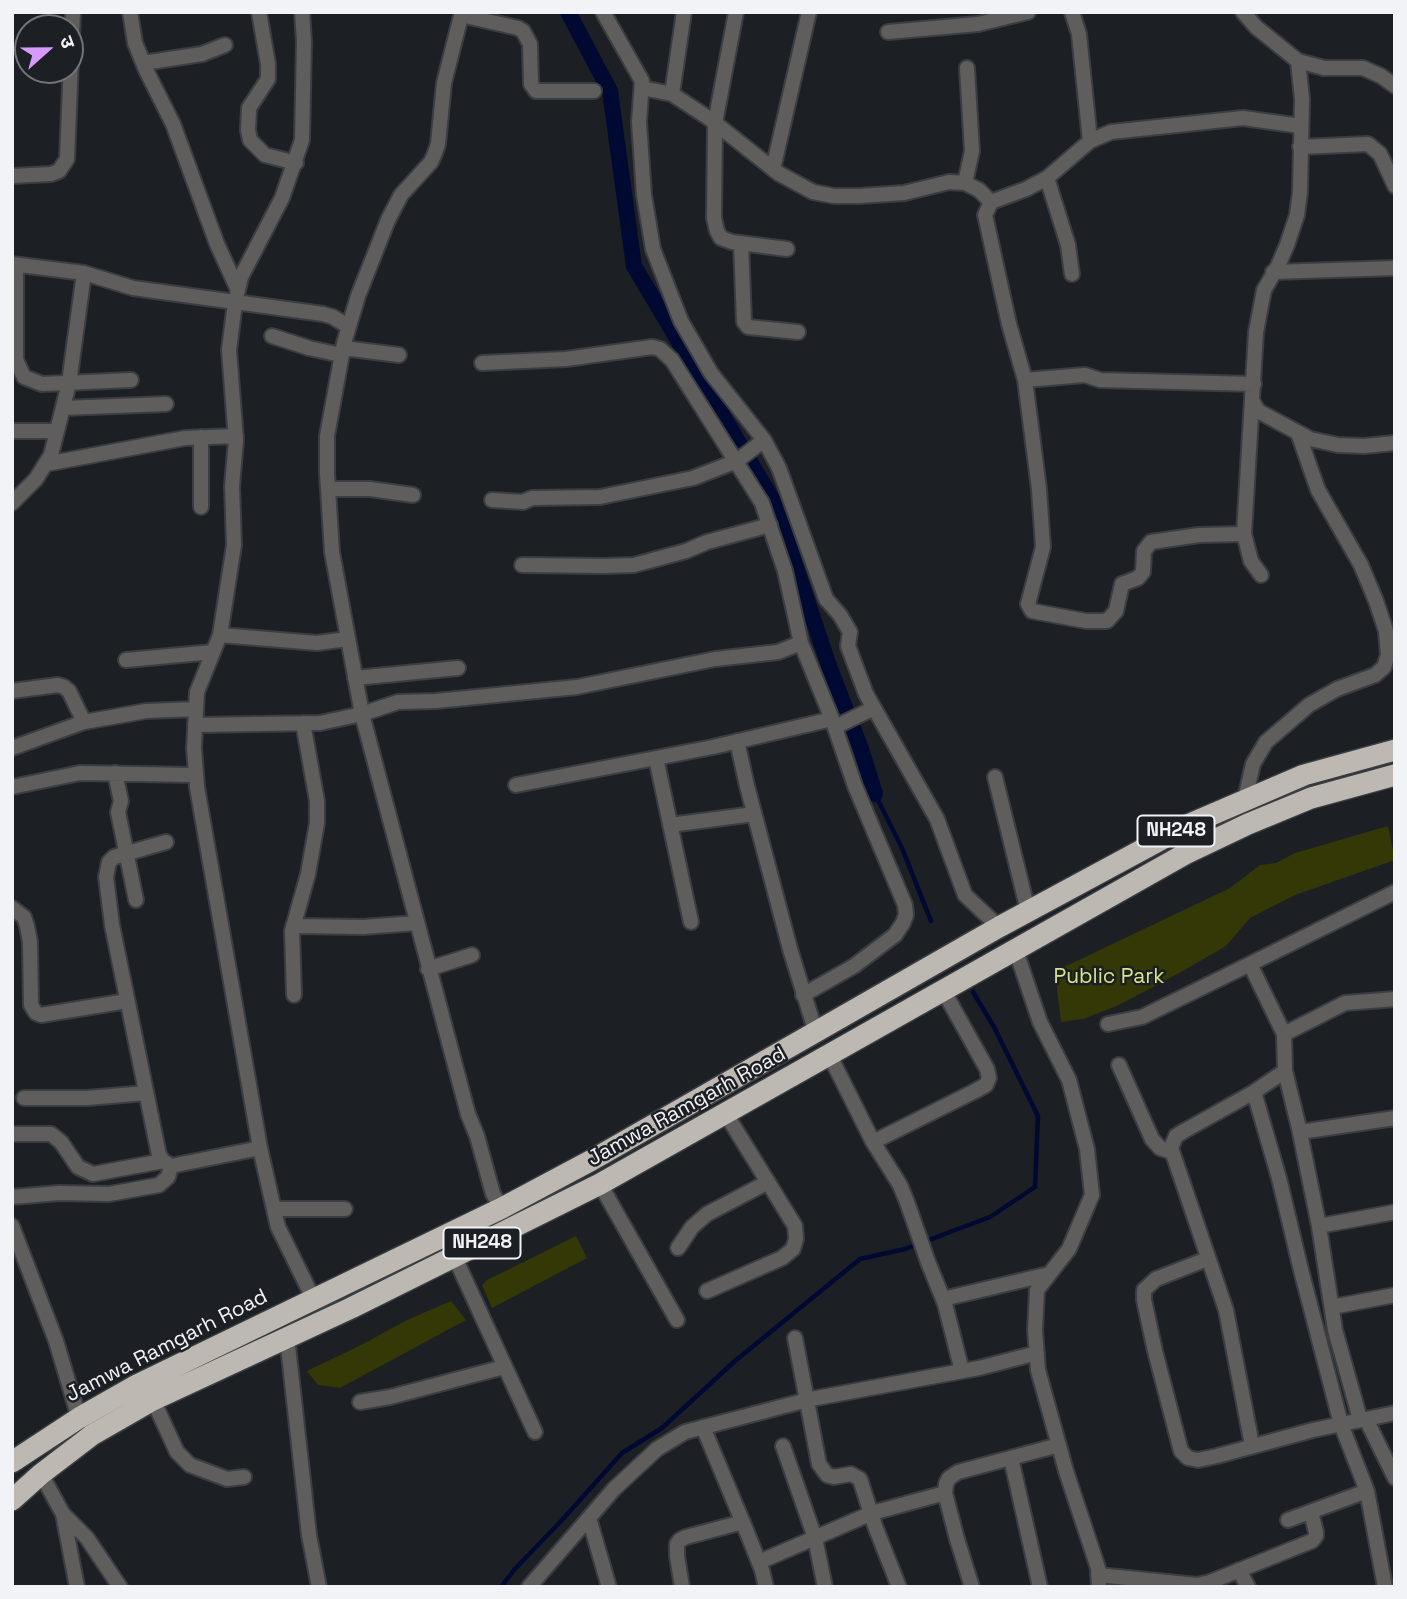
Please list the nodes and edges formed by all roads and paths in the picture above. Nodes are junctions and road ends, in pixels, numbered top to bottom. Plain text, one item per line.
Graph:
1 (73, 12) edge
2 (130, 12) edge
3 (260, 12) edge
4 (302, 12) edge
5 (603, 12) edge
6 (684, 12) edge
7 (737, 12) edge
8 (809, 12) edge
9 (1028, 12) edge
10 (1072, 12) edge
11 (1243, 12) edge
12 (461, 13) edge
13 (888, 32) dead end
14 (225, 45) dead end
15 (1298, 61) junction
16 (143, 63) junction
17 (967, 68) dead end
18 (1395, 86) edge
19 (642, 88) junction
20 (594, 91) dead end
21 (672, 94) junction
22 (715, 123) junction
23 (1301, 126) junction
24 (1090, 141) junction
25 (1300, 147) junction
26 (296, 163) junction
27 (773, 169) junction
28 (12, 176) edge
29 (1047, 178) junction
30 (965, 183) junction
31 (1395, 186) edge
32 (990, 202) junction
33 (741, 243) junction
34 (787, 248) dead end
35 (14, 264) edge
36 (1395, 268) edge
37 (1273, 272) junction
38 (84, 273) junction
39 (1072, 274) dead end
40 (237, 297) junction
41 (349, 327) junction
42 (798, 332) dead end
43 (272, 336) dead end
44 (342, 351) junction
45 (398, 355) dead end
46 (482, 363) dead end
47 (131, 380) dead end
48 (1025, 380) junction
49 (69, 383) junction
50 (1254, 384) junction
51 (1253, 402) junction
52 (166, 404) dead end
53 (63, 408) junction
54 (12, 431) edge
55 (57, 431) junction
56 (1298, 433) junction
57 (236, 436) junction
58 (201, 437) junction
59 (762, 443) junction
60 (1395, 443) edge
61 (739, 459) junction
62 (46, 464) junction
63 (328, 489) junction
64 (413, 495) dead end
65 (492, 500) dead end
66 (12, 503) edge
67 (201, 507) dead end
68 (770, 525) junction
69 (1244, 534) junction
70 (522, 565) dead end
71 (1261, 575) dead end
72 (220, 635) junction
73 (347, 639) junction
74 (801, 643) junction
75 (214, 652) junction
76 (126, 660) dead end
77 (458, 668) dead end
78 (355, 678) junction
79 (12, 691) edge
80 (196, 709) junction
81 (867, 711) junction
82 (362, 714) junction
83 (84, 722) junction
84 (303, 723) junction
85 (836, 724) junction
86 (195, 725) junction
87 (737, 741) junction
88 (12, 748) edge
89 (1395, 750) edge
90 (1368, 757) junction
91 (656, 758) junction
92 (115, 773) junction
93 (195, 775) junction
94 (995, 778) dead end
95 (1389, 780) edge
96 (516, 785) dead end
97 (12, 786) edge
98 (1245, 799) junction
99 (754, 814) junction
100 (670, 825) junction
101 (166, 842) dead end
102 (125, 853) junction
103 (1395, 892) edge
104 (136, 900) dead end
105 (12, 908) edge
106 (1028, 911) junction
107 (691, 922) dead end
108 (416, 923) junction
109 (293, 926) junction
110 (999, 927) junction
111 (1015, 948) junction
112 (472, 955) dead end
113 (1250, 964) junction
114 (428, 969) junction
115 (948, 987) junction
116 (294, 995) dead end
117 (803, 995) junction
118 (1395, 999) edge
119 (127, 1001) junction
120 (1108, 1024) dead end
121 (816, 1033) junction
122 (1284, 1034) junction
123 (830, 1056) junction
124 (1119, 1065) dead end
125 (1285, 1071) junction
126 (1254, 1092) junction
127 (146, 1093) junction
128 (24, 1098) dead end
129 (726, 1114) junction
130 (1395, 1118) edge
131 (1300, 1132) junction
132 (12, 1134) edge
133 (873, 1142) junction
134 (260, 1148) junction
135 (1172, 1152) junction
136 (167, 1164) junction
137 (768, 1182) junction
138 (600, 1184) junction
139 (12, 1197) edge
140 (502, 1208) junction
141 (274, 1209) junction
142 (345, 1209) dead end
143 (1395, 1212) edge
144 (12, 1226) edge
145 (1318, 1226) junction
146 (445, 1236) junction
147 (678, 1248) dead end
148 (453, 1258) junction
149 (1207, 1259) junction
150 (1049, 1274) junction
151 (707, 1291) dead end
152 (1395, 1295) edge
153 (943, 1298) junction
154 (314, 1300) junction
155 (1332, 1307) junction
156 (677, 1320) dead end
157 (287, 1337) junction
158 (795, 1338) dead end
159 (1037, 1353) junction
160 (505, 1367) junction
161 (962, 1371) junction
162 (153, 1400) junction
163 (807, 1401) junction
164 (360, 1402) dead end
165 (1395, 1413) edge
166 (79, 1418) junction
167 (1363, 1419) junction
168 (1341, 1424) junction
169 (703, 1427) junction
170 (535, 1432) dead end
171 (1059, 1445) junction
172 (1252, 1445) junction
173 (783, 1446) dead end
174 (1011, 1458) junction
175 (12, 1462) edge
176 (41, 1474) junction
177 (244, 1477) dead end
178 (1395, 1478) edge
179 (1367, 1491) junction
180 (946, 1493) junction
181 (12, 1500) edge
182 (1311, 1512) junction
183 (872, 1513) junction
184 (63, 1514) junction
185 (589, 1518) junction
186 (1288, 1520) dead end
187 (743, 1522) junction
188 (815, 1538) junction
189 (759, 1562) junction
190 (1239, 1570) junction
191 (1098, 1581) edge
192 (77, 1587) edge
193 (120, 1587) edge
194 (319, 1587) edge
195 (529, 1587) edge
196 (609, 1587) edge
197 (682, 1587) edge
198 (766, 1587) edge
199 (825, 1587) edge
200 (899, 1587) edge
201 (972, 1587) edge
202 (1040, 1587) edge
203 (1248, 1587) edge
204 (1385, 1587) edge

1 - 28 street
2 - 16 street
3 - 26 street
4 - 26 street
5 - 19 street
6 - 21 street
7 - 22 street
8 - 27 street
9 - 13 street
10 - 24 street
11 - 15 street
12 - 20 street
12 - 41 street
14 - 16 street
15 - 18 street
15 - 23 street
16 - 40 street
17 - 30 street
19 - 21 street
19 - 59 street
21 - 22 street
22 - 27 street
22 - 33 street
23 - 24 street
23 - 25 street
24 - 29 street
25 - 31 street
25 - 37 street
26 - 40 street
27 - 30 street
29 - 32 street
29 - 39 street
30 - 32 street
32 - 48 street
33 - 34 street
33 - 42 street
35 - 38 street
35 - 49 street
36 - 37 street
37 - 50 street
38 - 40 street
38 - 49 street
40 - 41 street
40 - 57 street
41 - 44 street
43 - 44 street
44 - 45 street
44 - 63 street
46 - 61 street
47 - 49 street
48 - 50 street
48 - 69 street
49 - 53 street
50 - 51 street
51 - 56 street
51 - 69 street
52 - 53 street
53 - 55 street
54 - 55 street
55 - 62 street
56 - 60 street
56 - 98 street
57 - 58 street
57 - 72 street
58 - 62 street
58 - 67 street
59 - 61 street
59 - 81 street
61 - 65 street
61 - 68 street
62 - 66 street
63 - 64 street
63 - 73 street
68 - 70 street
68 - 74 street
69 - 71 street
72 - 73 street
72 - 75 street
73 - 78 street
74 - 82 street
74 - 85 street
75 - 76 street
75 - 80 street
77 - 78 street
78 - 82 street
79 - 83 street
80 - 83 street
80 - 86 street
81 - 85 street
81 - 110 street
82 - 84 street
82 - 108 street
83 - 88 street
84 - 86 street
84 - 109 street
85 - 87 street
85 - 117 street
86 - 93 street
87 - 91 street
87 - 99 street
89 - 90 highway, Jamwa Ramgarh Road / NH248
90 - 95 highway
90 - 98 highway, Jamwa Ramgarh Road / NH248
91 - 96 street
91 - 100 street
92 - 93 street
92 - 97 street
92 - 102 street
93 - 134 street
94 - 106 street
95 - 111 highway, Jamwa Ramgarh Road / NH248
98 - 106 highway, Jamwa Ramgarh Road / NH248
99 - 100 street
99 - 117 street
100 - 107 street
101 - 102 street
102 - 104 street
102 - 119 street
103 - 113 street
105 - 119 street
106 - 110 highway, Jamwa Ramgarh Road / NH248
108 - 109 street
108 - 114 street
109 - 116 street
110 - 121 highway, Jamwa Ramgarh Road / NH248
111 - 115 highway, Jamwa Ramgarh Road / NH248
111 - 150 street
112 - 114 street
113 - 120 street
113 - 122 street
114 - 140 street
115 - 123 highway, Jamwa Ramgarh Road / NH248
115 - 133 street
117 - 121 street
118 - 122 street
119 - 127 street
121 - 140 highway, Jamwa Ramgarh Road / NH248
122 - 125 street
123 - 129 highway, Jamwa Ramgarh Road / NH248
123 - 133 street
124 - 135 street
125 - 126 street
125 - 131 street
126 - 135 street
126 - 168 street
127 - 128 street
127 - 136 street
129 - 137 street
129 - 138 highway, Jamwa Ramgarh Road / NH248
130 - 131 street
131 - 145 street
132 - 136 street
133 - 153 street
134 - 136 street
134 - 141 street
135 - 149 street
136 - 139 street
137 - 147 street
137 - 151 street
138 - 148 highway, Jamwa Ramgarh Road / NH248
138 - 156 street
140 - 146 highway, Jamwa Ramgarh Road / NH248
141 - 142 street
141 - 154 street
143 - 145 street
144 - 166 street
145 - 155 street
146 - 148 street
146 - 154 highway, Jamwa Ramgarh Road / NH248
148 - 157 highway, Jamwa Ramgarh Road / NH248
148 - 160 street
149 - 172 street
149 - 172 street
150 - 153 street
150 - 159 street
152 - 155 street
153 - 161 street
154 - 166 highway, Jamwa Ramgarh Road / NH248
155 - 167 street
157 - 162 highway, Jamwa Ramgarh Road / NH248
157 - 194 street
158 - 163 street
159 - 161 street
159 - 171 street
160 - 164 street
160 - 170 street
161 - 163 street
162 - 176 highway, Jamwa Ramgarh Road / NH248
162 - 177 street
163 - 169 street
163 - 183 street
165 - 167 street
166 - 175 highway, Jamwa Ramgarh Road / NH248
167 - 168 street
167 - 178 street
168 - 172 street
168 - 179 street
169 - 185 street
169 - 187 street
171 - 174 street
171 - 191 street
173 - 188 street
174 - 180 street
174 - 202 street
176 - 181 highway, Jamwa Ramgarh Road / NH248
176 - 184 street
179 - 182 street
179 - 204 street
180 - 183 street
180 - 201 street
182 - 186 street
182 - 190 street
183 - 188 street
183 - 200 street
184 - 192 street
184 - 193 street
185 - 195 street
185 - 196 street
187 - 189 street
187 - 197 street
188 - 189 street
188 - 199 street
189 - 198 street
190 - 191 street
190 - 203 street

